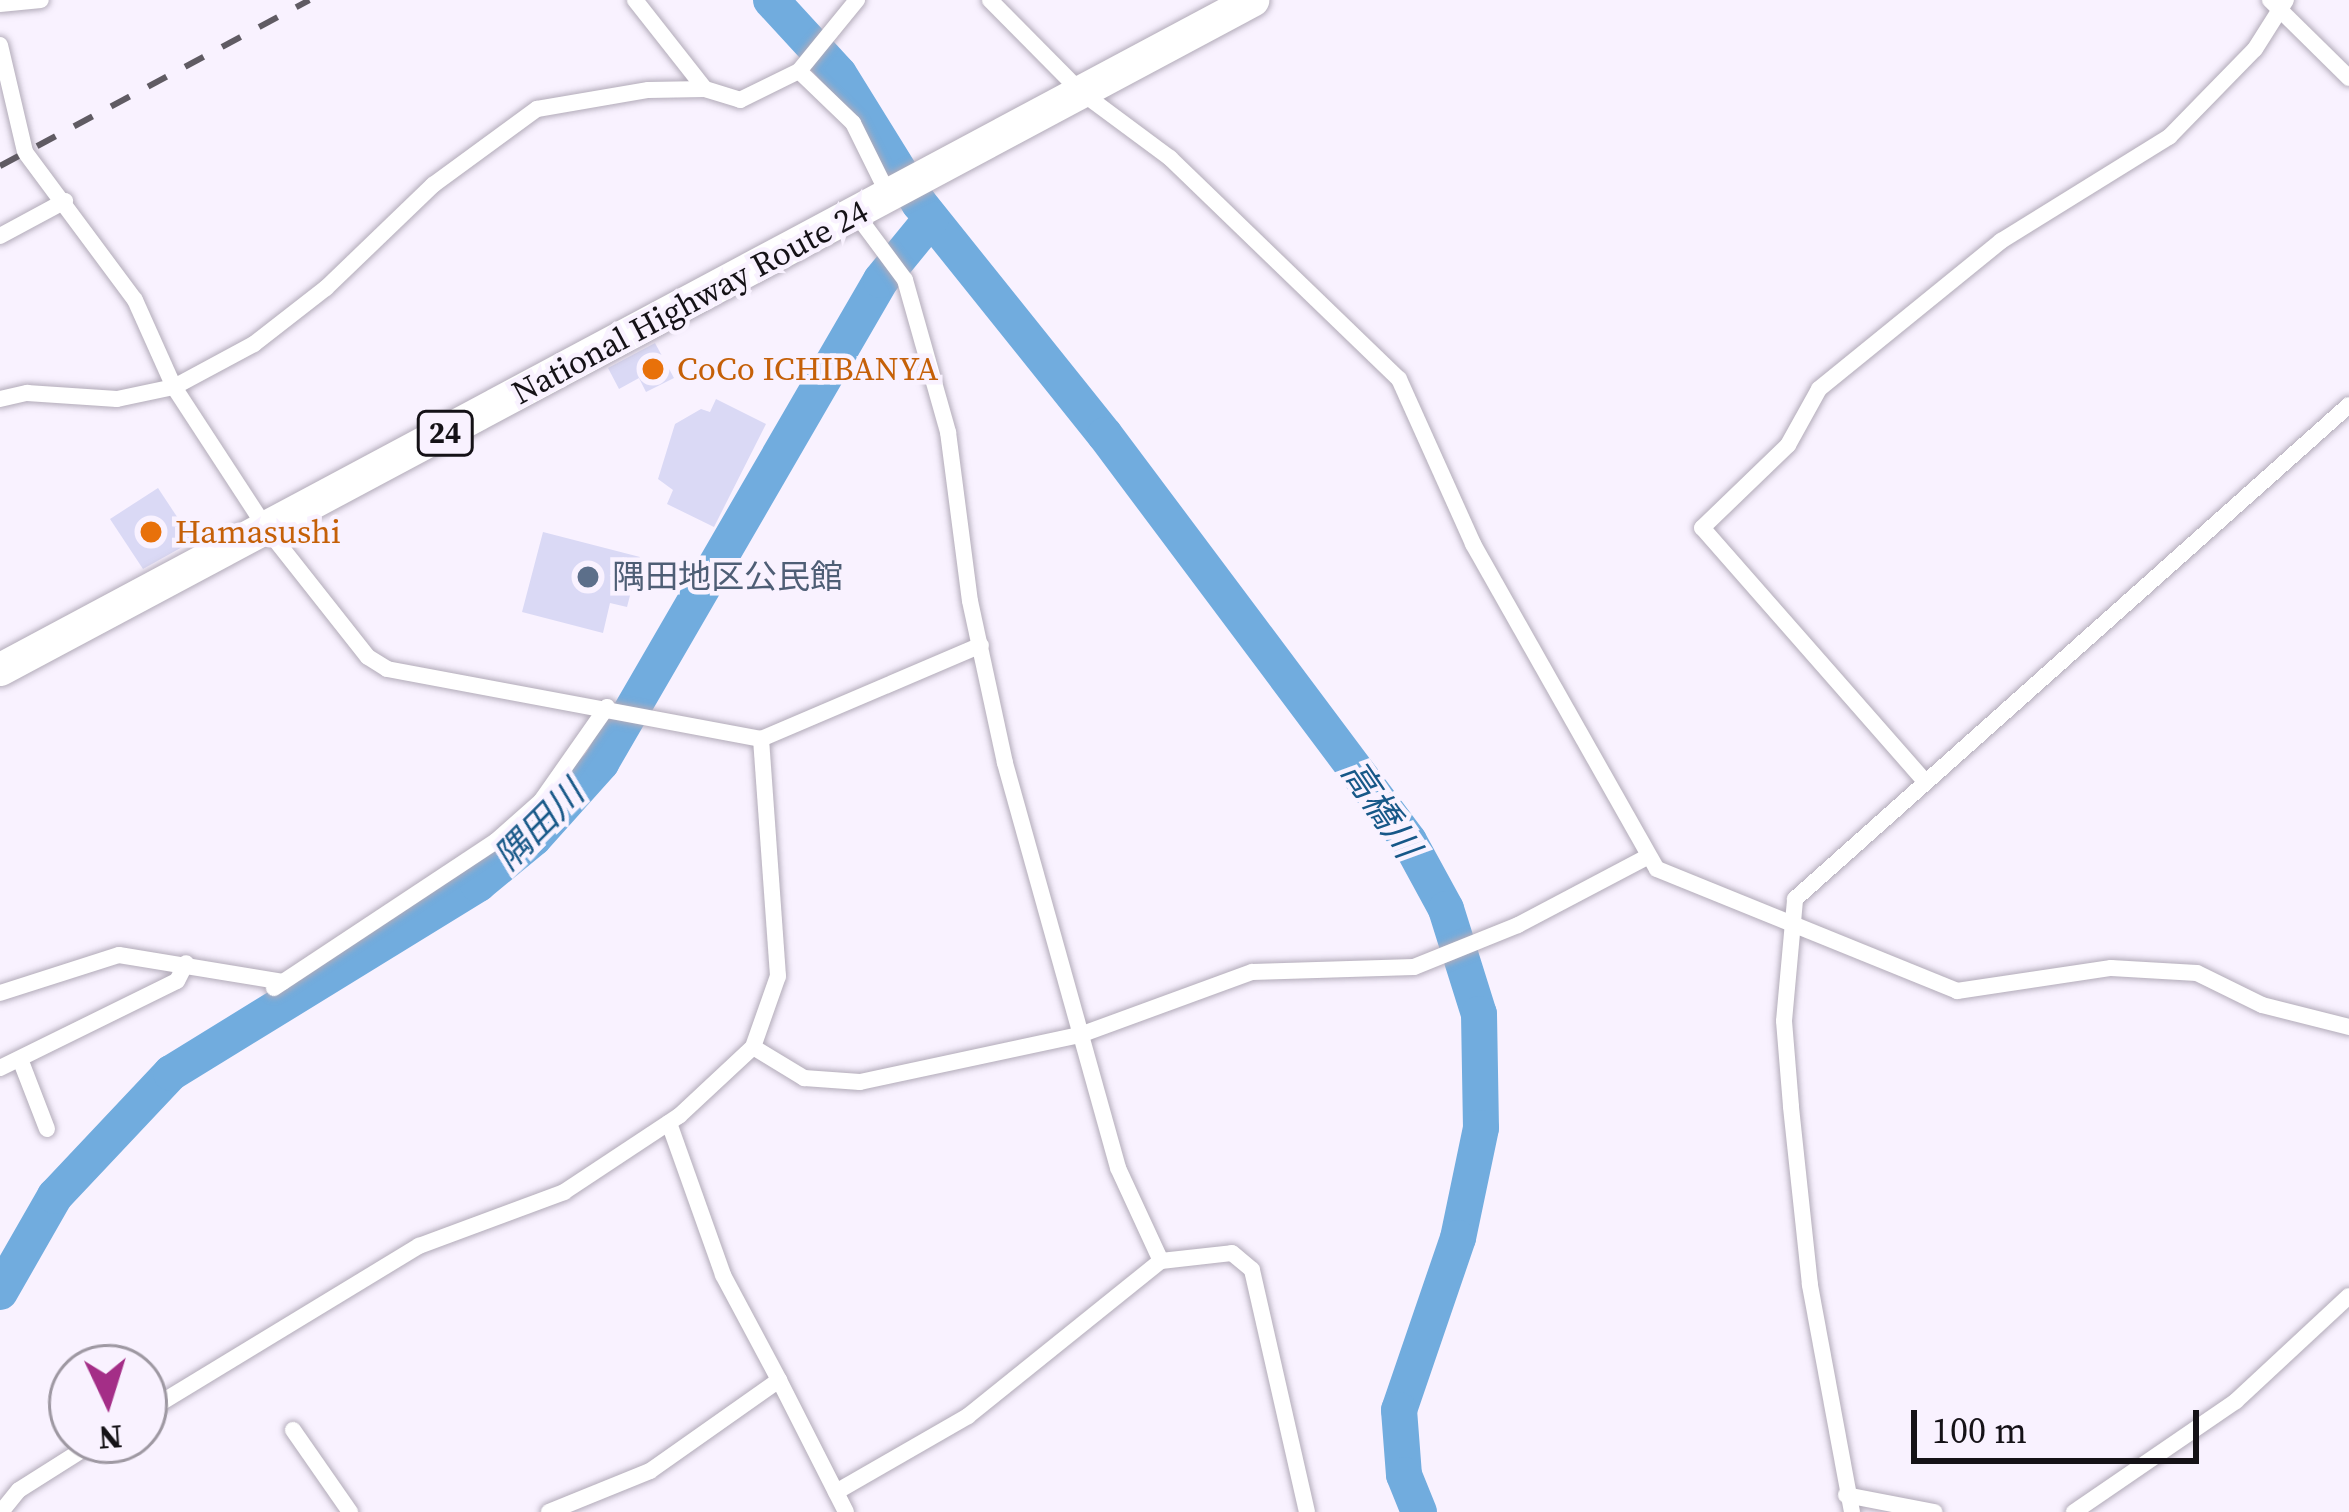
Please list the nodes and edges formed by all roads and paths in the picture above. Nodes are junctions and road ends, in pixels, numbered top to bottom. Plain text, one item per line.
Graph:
1 (41, 0) edge
2 (635, 0) edge
3 (857, 0) edge
4 (990, 0) edge
5 (1252, 0) edge
6 (2280, 2) edge
7 (0, 4) edge
8 (0, 45) edge
9 (799, 71) junction
10 (2349, 78) edge
11 (705, 89) junction
12 (1081, 92) junction
13 (889, 196) junction
14 (65, 201) junction
15 (856, 214) junction
16 (0, 236) edge
17 (174, 387) junction
18 (0, 399) edge
19 (2349, 405) edge
20 (266, 528) junction
21 (981, 645) junction
22 (0, 669) edge
23 (614, 708) junction
24 (761, 739) junction
25 (1922, 778) junction
26 (1645, 858) junction
27 (1790, 924) junction
28 (186, 963) junction
29 (0, 993) edge
30 (2349, 1027) edge
31 (1080, 1035) junction
32 (753, 1047) junction
33 (20, 1059) junction
34 (0, 1068) edge
35 (669, 1123) junction
36 (47, 1129) dead end
37 (1161, 1261) junction
38 (2349, 1296) edge
39 (778, 1380) junction
40 (168, 1398) edge
41 (293, 1430) dead end
42 (60, 1464) edge
43 (836, 1492) junction
44 (1849, 1504) edge
45 (1, 1512) edge
46 (350, 1512) edge
47 (549, 1512) edge
48 (846, 1512) edge
49 (1306, 1512) edge
50 (1934, 1512) edge
51 (2074, 1512) edge

1 - 7 street
2 - 11 street
3 - 9 street
4 - 12 street
5 - 12 highway, National Highway Route 24 / 24
6 - 10 street
6 - 25 street
8 - 14 street
9 - 11 street
9 - 13 street
11 - 17 street
12 - 13 highway, National Highway Route 24 / 24
12 - 26 street
13 - 15 highway, National Highway Route 24 / 24
14 - 16 street
14 - 17 street
15 - 20 highway, National Highway Route 24 / 24
15 - 21 street
17 - 18 street
17 - 20 street
19 - 25 street
20 - 22 highway, National Highway Route 24 / 24
20 - 23 street
21 - 24 street
21 - 31 street
23 - 24 street
23 - 28 street
24 - 32 street
25 - 27 street
26 - 27 street
26 - 31 street
27 - 30 street
27 - 44 street
28 - 29 street
28 - 33 street
31 - 32 street
31 - 37 street
32 - 35 street
33 - 34 street
33 - 36 street
35 - 39 street
35 - 40 street
37 - 43 street
37 - 49 street
38 - 51 street
39 - 43 street
39 - 47 street
41 - 46 street
42 - 45 street
43 - 48 street
44 - 50 street

